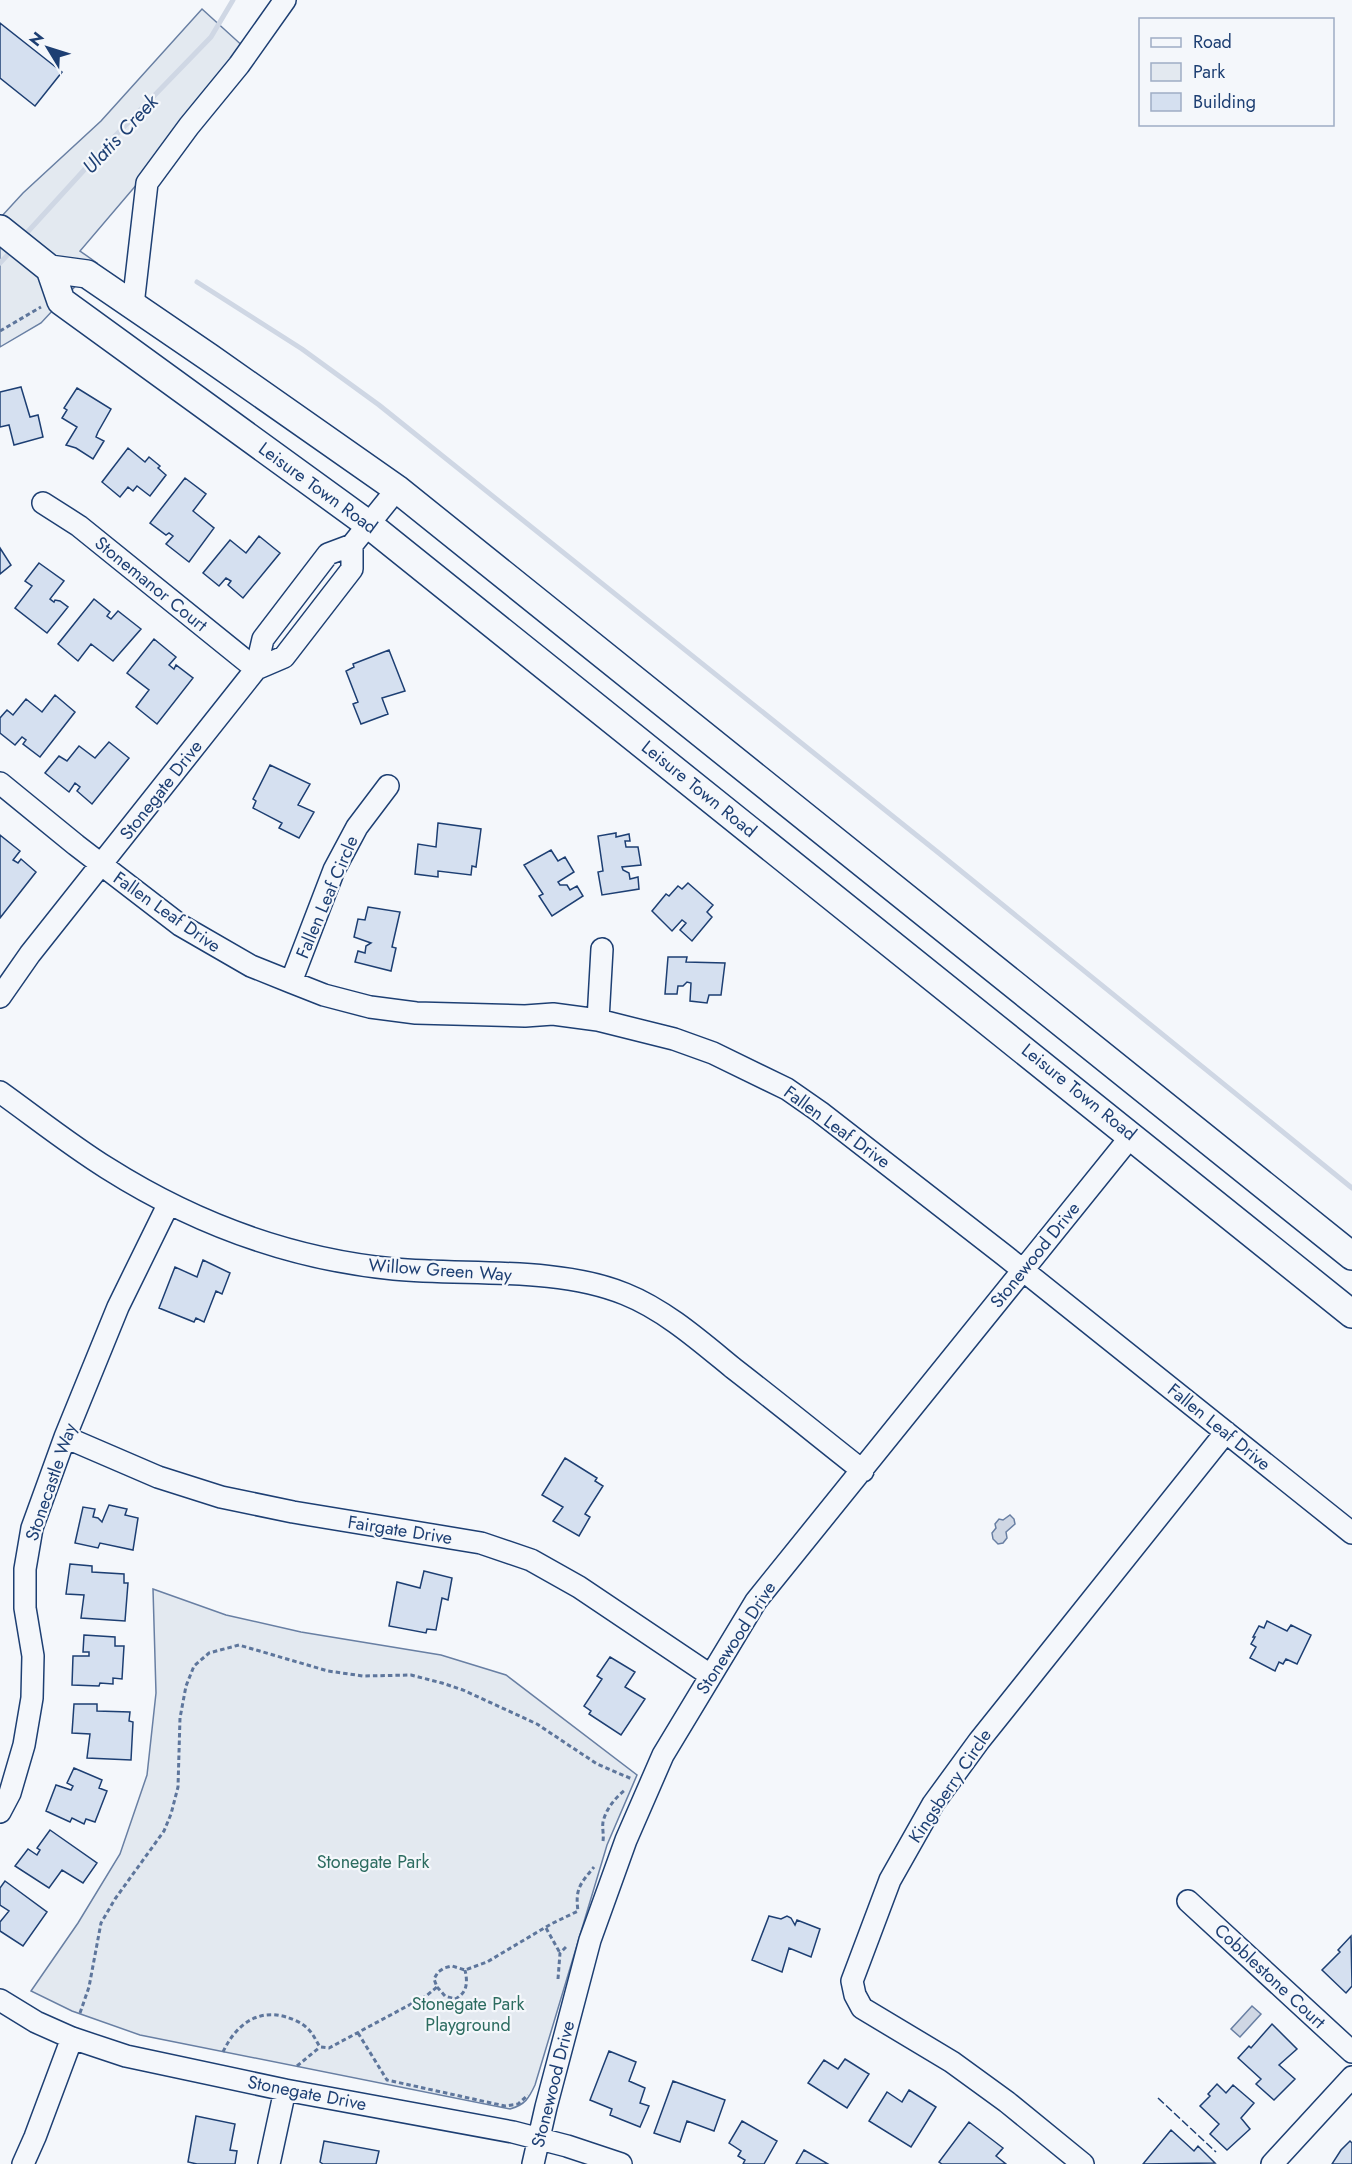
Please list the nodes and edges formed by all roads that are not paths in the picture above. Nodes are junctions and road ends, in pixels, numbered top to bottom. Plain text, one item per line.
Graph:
1 (285, 0) edge
2 (0, 229) edge
3 (50, 269) junction
4 (133, 305) junction
5 (397, 489) junction
6 (43, 503) dead end
7 (360, 534) junction
8 (256, 669) junction
9 (0, 783) edge
10 (388, 786) dead end
11 (102, 865) junction
12 (602, 950) dead end
13 (291, 982) junction
14 (0, 996) edge
15 (598, 1020) junction
16 (0, 1092) edge
17 (1132, 1135) junction
18 (169, 1203) junction
19 (1352, 1256) edge
20 (1023, 1271) junction
21 (1352, 1314) edge
22 (1226, 1432) junction
23 (65, 1437) junction
24 (863, 1471) junction
25 (1352, 1533) edge
26 (711, 1675) junction
27 (0, 1812) edge
28 (1188, 1901) dead end
29 (0, 2000) edge
30 (72, 2038) junction
31 (1352, 2052) edge
32 (1352, 2078) edge
33 (285, 2090) junction
34 (540, 2138) junction
35 (23, 2164) edge
36 (269, 2164) edge
37 (533, 2164) edge
38 (621, 2164) edge
39 (1083, 2164) edge
40 (1272, 2164) edge

1 - 4 street
2 - 3 main road
3 - 4 main road
3 - 7 main road, Leisure Town Road
4 - 5 main road
5 - 7 street, Stonegate Drive
5 - 19 main road
6 - 8 street, Stonemanor Court
7 - 8 street, Stonegate Drive
7 - 8 street, Stonegate Drive
7 - 17 main road, Leisure Town Road
8 - 11 street, Stonegate Drive
9 - 11 street, Fallen Leaf Drive
10 - 13 street, Fallen Leaf Circle
11 - 13 street, Fallen Leaf Drive
11 - 14 street, Stonegate Drive
12 - 15 street
13 - 15 street, Fallen Leaf Drive
15 - 20 street, Fallen Leaf Drive
16 - 18 street, Willow Green Way
17 - 20 street, Stonewood Drive
17 - 21 main road, Leisure Town Road
18 - 23 street, Stonecastle Way
18 - 24 street, Willow Green Way
20 - 22 street, Fallen Leaf Drive
20 - 24 street, Stonewood Drive
22 - 25 street, Fallen Leaf Drive
22 - 39 street, Kingsberry Circle
23 - 26 street, Fairgate Drive
23 - 27 street, Stonecastle Way
24 - 26 street, Stonewood Drive
26 - 34 street, Stonewood Drive
28 - 31 street, Cobblestone Court
29 - 30 street, Stonegate Drive
30 - 33 street, Stonegate Drive
30 - 35 street
32 - 40 street
33 - 34 street, Stonegate Drive
33 - 36 street
34 - 37 street, Stonewood Drive
34 - 38 street, Stonegate Drive

